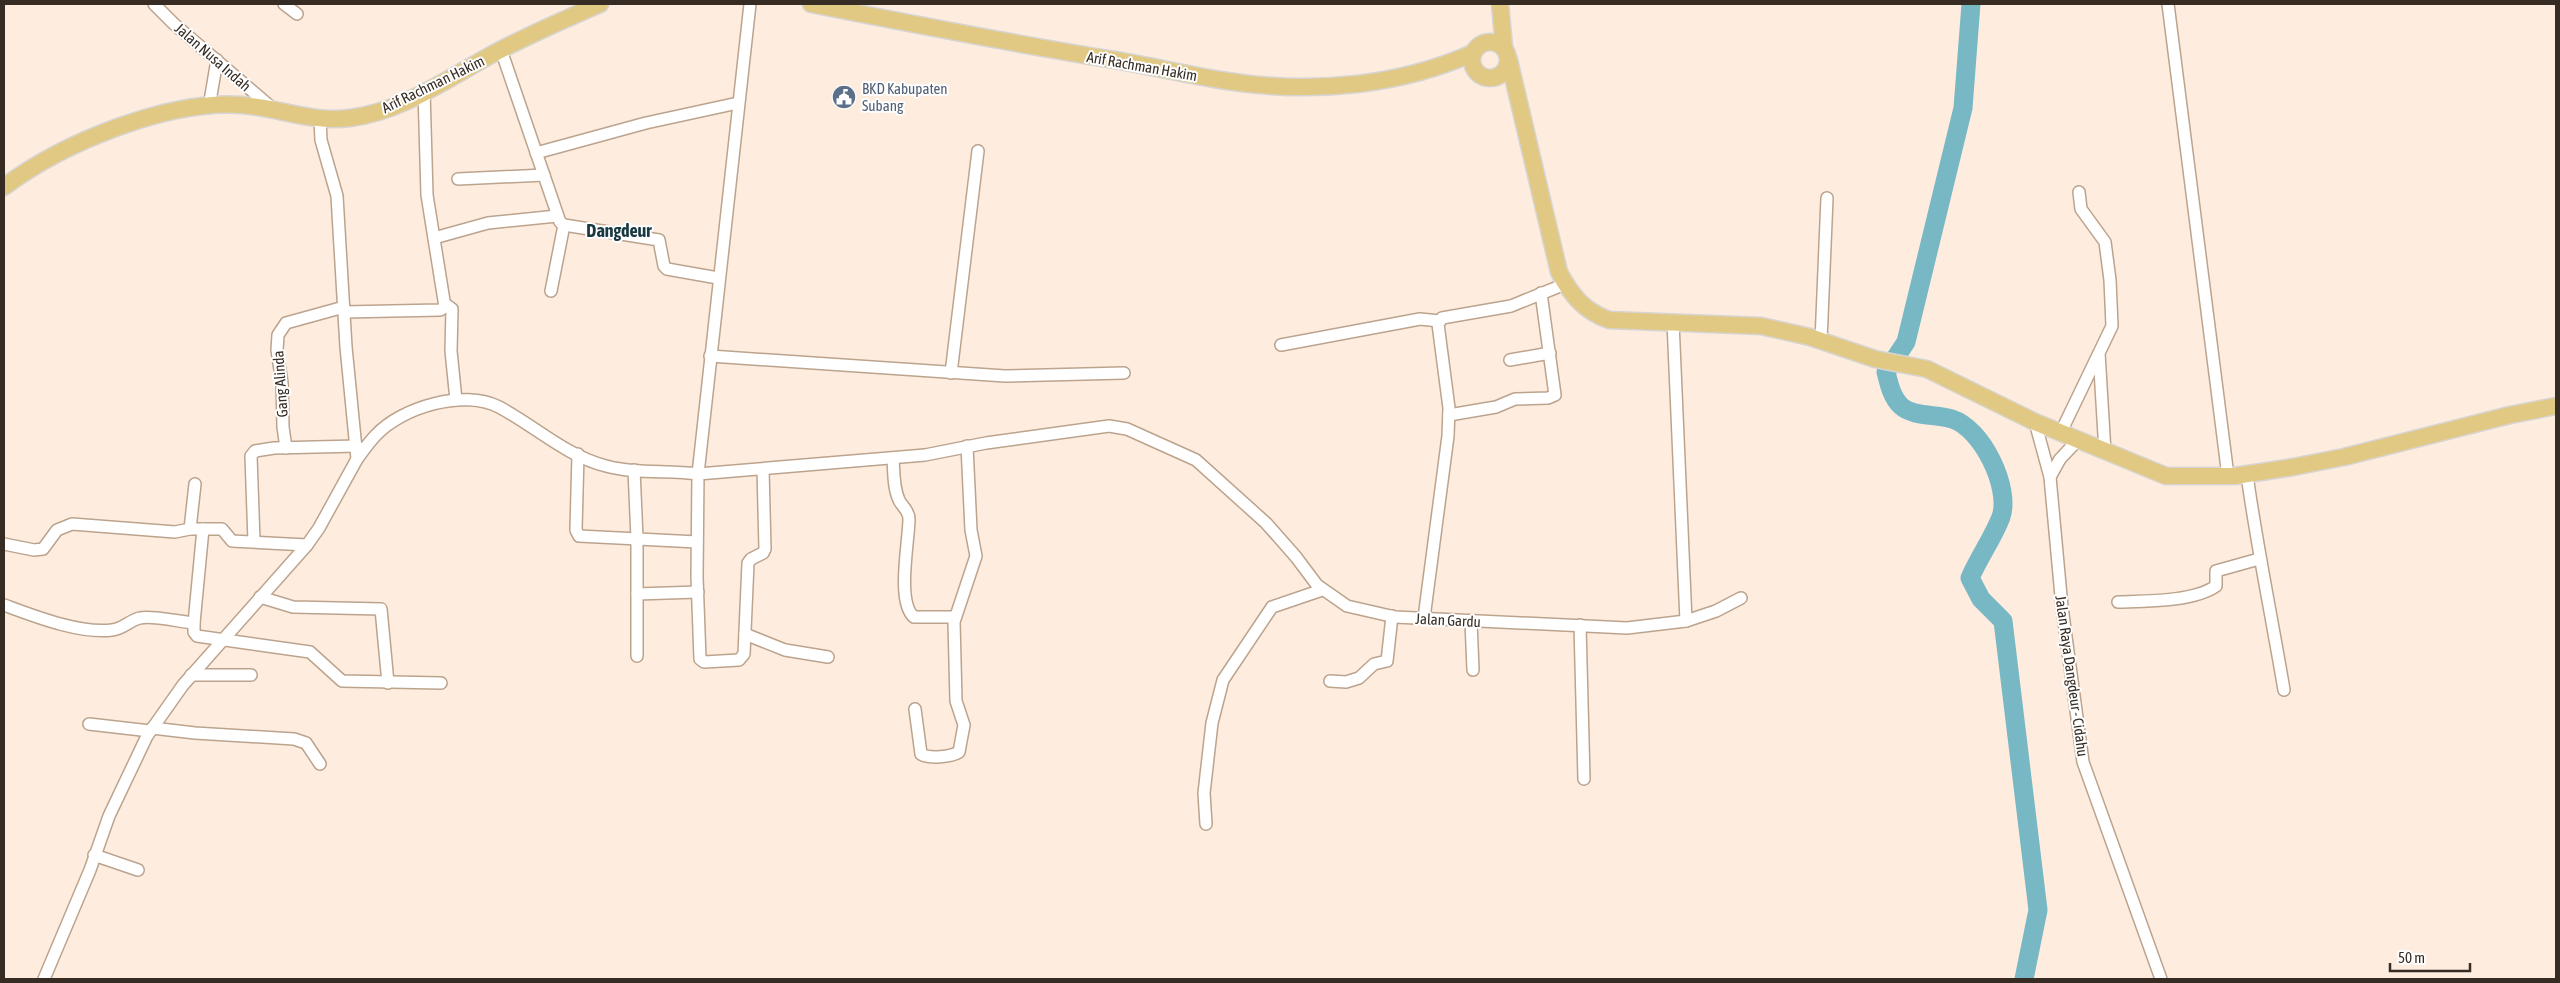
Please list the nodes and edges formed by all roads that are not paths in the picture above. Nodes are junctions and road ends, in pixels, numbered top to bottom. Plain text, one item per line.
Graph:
1 (154, 4) edge
2 (284, 4) edge
3 (600, 4) edge
4 (750, 4) edge
5 (810, 4) edge
6 (2168, 4) edge
7 (1500, 6) edge
8 (297, 14) dead end
9 (1477, 48) junction
10 (501, 50) junction
11 (1506, 54) junction
12 (217, 60) junction
13 (1442, 66) junction
14 (1476, 71) junction
15 (1499, 76) junction
16 (424, 91) junction
17 (1517, 96) junction
18 (738, 103) junction
19 (210, 107) junction
20 (273, 110) junction
21 (320, 119) junction
22 (978, 151) dead end
23 (536, 153) junction
24 (544, 175) junction
25 (458, 179) dead end
26 (4, 186) edge
27 (2079, 192) dead end
28 (1827, 198) dead end
29 (560, 221) junction
30 (434, 238) junction
31 (718, 278) junction
32 (1565, 284) junction
33 (551, 290) dead end
34 (1541, 294) junction
35 (445, 304) junction
36 (344, 310) junction
37 (1440, 321) junction
38 (1673, 322) junction
39 (1821, 341) junction
40 (1281, 345) dead end
41 (1550, 353) junction
42 (2099, 354) junction
43 (710, 356) junction
44 (1510, 360) dead end
45 (1124, 372) dead end
46 (951, 373) junction
47 (456, 400) junction
48 (2556, 406) edge
49 (1449, 415) junction
50 (2035, 422) junction
51 (2061, 432) junction
52 (2078, 441) junction
53 (967, 446) junction
54 (286, 448) junction
55 (359, 452) junction
56 (2105, 452) junction
57 (578, 454) junction
58 (893, 458) junction
59 (698, 466) junction
60 (763, 469) junction
61 (634, 470) junction
62 (2247, 475) junction
63 (2228, 476) junction
64 (2050, 477) junction
65 (195, 484) dead end
66 (190, 529) junction
67 (203, 529) junction
68 (638, 538) junction
69 (254, 541) junction
70 (697, 542) junction
71 (4, 544) edge
72 (307, 545) junction
73 (2259, 559) junction
74 (1322, 590) junction
75 (698, 592) junction
76 (637, 594) junction
77 (260, 597) junction
78 (1742, 598) dead end
79 (2118, 602) dead end
80 (4, 605) edge
81 (1392, 616) junction
82 (954, 617) junction
83 (1424, 618) junction
84 (1471, 621) junction
85 (1686, 621) junction
86 (194, 623) junction
87 (1580, 624) junction
88 (745, 634) junction
89 (222, 641) junction
90 (637, 656) dead end
91 (828, 657) dead end
92 (1474, 670) dead end
93 (191, 675) junction
94 (251, 675) dead end
95 (1330, 681) dead end
96 (388, 683) junction
97 (441, 683) dead end
98 (2284, 690) dead end
99 (915, 709) dead end
100 (89, 724) dead end
101 (151, 730) junction
102 (320, 764) dead end
103 (1584, 779) dead end
104 (1206, 824) dead end
105 (94, 855) junction
106 (138, 870) dead end
107 (44, 979) edge
108 (2160, 979) edge

1 - 12 street, Jalan Nusa Indah
2 - 8 street
3 - 10 main road, Arif Rachman Hakim
4 - 18 street
5 - 13 main road, Arif Rachman Hakim
6 - 63 street
7 - 9 main road
7 - 11 main road
9 - 11 main road
9 - 13 main road, Arif Rachman Hakim
9 - 14 main road
10 - 16 main road, Arif Rachman Hakim
10 - 23 street
11 - 15 main road
11 - 17 main road
12 - 19 street
12 - 20 street, Jalan Nusa Indah
13 - 14 main road
14 - 15 main road
15 - 17 main road
16 - 21 main road, Arif Rachman Hakim
16 - 30 street
17 - 32 main road
18 - 23 street
18 - 31 street
19 - 20 main road, Arif Rachman Hakim
19 - 26 main road, Arif Rachman Hakim
20 - 21 main road, Arif Rachman Hakim
21 - 36 street
22 - 46 street
23 - 24 street
24 - 25 street
24 - 29 street
27 - 42 street
28 - 39 street
29 - 30 street
29 - 31 street
29 - 33 street
30 - 35 street
31 - 43 street
32 - 34 street
32 - 38 main road
34 - 37 street
34 - 41 street
35 - 36 street, Gang Alinda
35 - 47 street
36 - 54 street, Gang Alinda
36 - 55 street
37 - 40 street
37 - 49 street
38 - 39 main road
38 - 85 street
39 - 50 main road
41 - 44 street
41 - 49 street
42 - 51 street
42 - 56 street
43 - 46 street
43 - 59 street
45 - 46 street
47 - 55 street, Jalan Gardu
47 - 57 street, Jalan Gardu
48 - 62 main road
49 - 83 street
50 - 51 main road
50 - 64 street, Jalan Raya Dangdeur - Cidahu
51 - 52 main road
52 - 56 main road
52 - 64 street
53 - 58 street, Jalan Gardu
53 - 74 street, Jalan Gardu
53 - 82 street
54 - 55 street
54 - 69 street
55 - 72 street, Jalan Gardu
56 - 63 main road
57 - 61 street, Jalan Gardu
57 - 68 street
58 - 60 street, Jalan Gardu
58 - 82 street
59 - 60 street, Jalan Gardu
59 - 61 street, Jalan Gardu
59 - 70 street
60 - 88 street
61 - 68 street
62 - 63 main road
62 - 73 street
64 - 108 street, Jalan Raya Dangdeur - Cidahu
65 - 66 street
66 - 67 street
66 - 71 street
67 - 69 street
67 - 86 street
68 - 70 street
68 - 76 street
69 - 72 street
70 - 75 street
72 - 77 street, Jalan Gardu
73 - 79 street
73 - 98 street
74 - 81 street, Jalan Gardu
74 - 104 street
75 - 76 street
75 - 88 street
76 - 90 street
77 - 89 street, Jalan Gardu
77 - 96 street
78 - 85 street, Jalan Gardu
80 - 86 street
81 - 83 street, Jalan Gardu
81 - 95 street
82 - 99 street
83 - 84 street, Jalan Gardu
84 - 87 street, Jalan Gardu
84 - 92 street
85 - 87 street, Jalan Gardu
86 - 89 street
87 - 103 street
88 - 91 street
89 - 93 street, Jalan Gardu
89 - 96 street
93 - 94 street
93 - 101 street, Jalan Gardu
96 - 97 street
100 - 101 street
101 - 102 street
101 - 105 street, Jalan Gardu
105 - 106 street
105 - 107 street, Jalan Gardu

